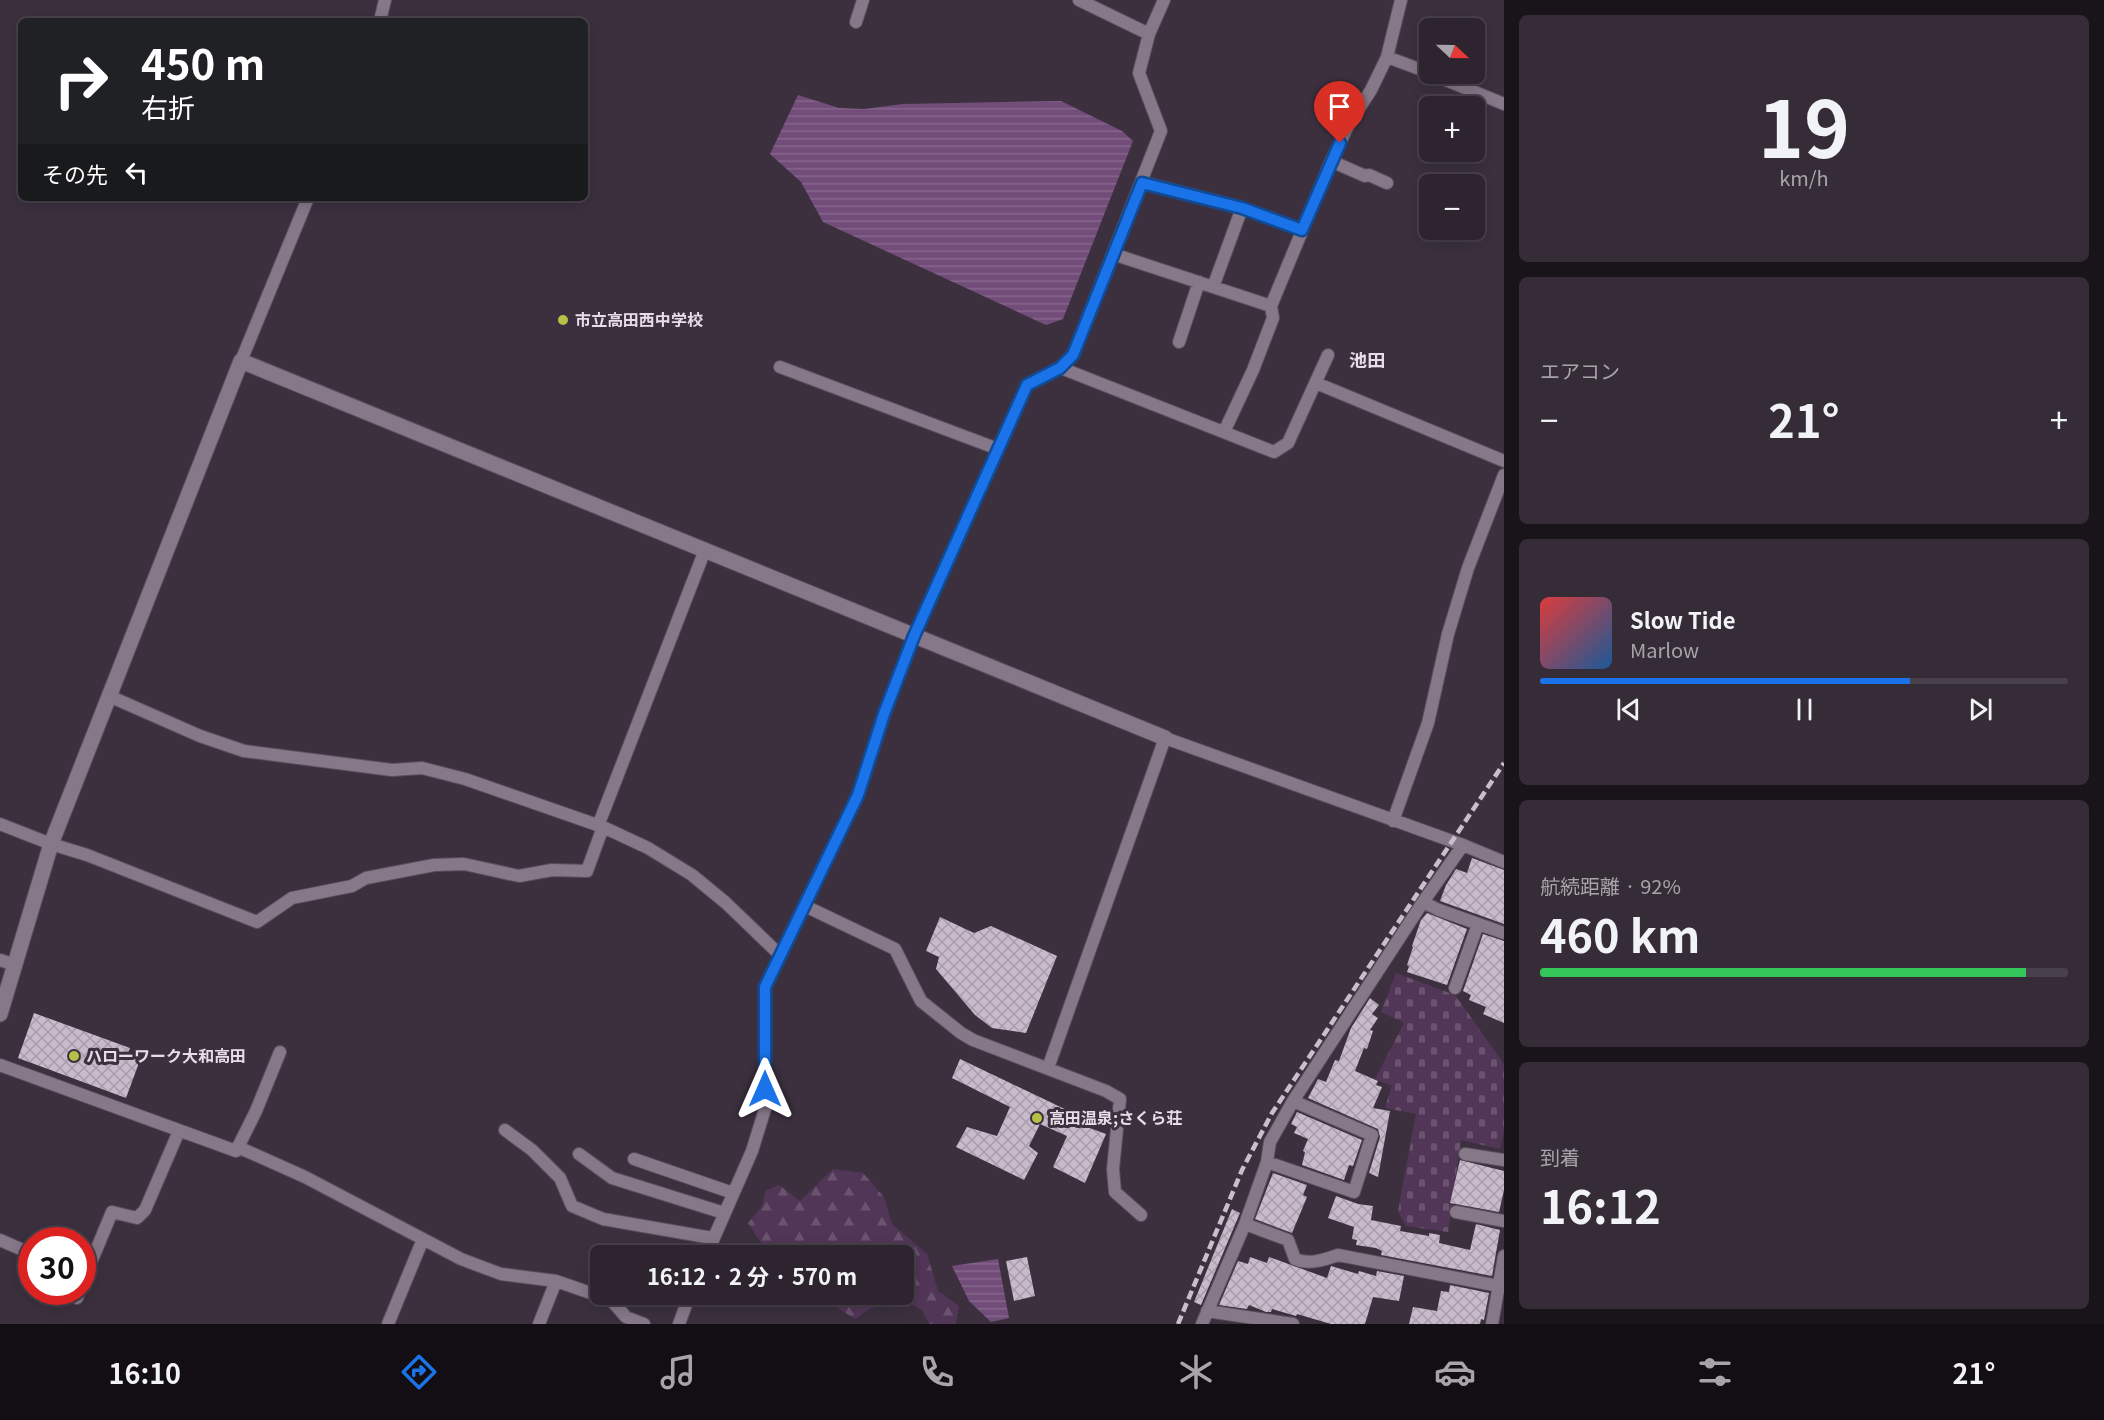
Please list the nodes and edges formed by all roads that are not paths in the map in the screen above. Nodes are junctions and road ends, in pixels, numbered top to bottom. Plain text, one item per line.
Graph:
1 (385, 0) edge
2 (862, 0) edge
3 (1079, 0) edge
4 (1164, 0) edge
5 (1401, 0) edge
6 (381, 18) edge
7 (856, 22) dead end
8 (1149, 34) junction
9 (1388, 57) junction
10 (1419, 69) edge
11 (1456, 84) edge
12 (1504, 104) edge
13 (1332, 161) junction
14 (1142, 183) junction
15 (1387, 183) dead end
16 (307, 201) edge
17 (1242, 208) junction
18 (1302, 230) junction
19 (1113, 254) junction
20 (1199, 282) junction
21 (1213, 287) junction
22 (1271, 306) junction
23 (1179, 342) dead end
24 (1328, 355) dead end
25 (241, 362) junction
26 (780, 367) dead end
27 (1060, 368) junction
28 (1316, 383) junction
29 (1224, 432) junction
30 (998, 449) junction
31 (1504, 461) edge
32 (1504, 475) edge
33 (705, 550) junction
34 (914, 636) junction
35 (108, 696) junction
36 (1165, 738) junction
37 (1393, 821) junction
38 (0, 824) edge
39 (601, 826) junction
40 (51, 844) junction
41 (1463, 845) junction
42 (1504, 860) edge
43 (1423, 902) junction
44 (805, 906) junction
45 (1478, 924) junction
46 (1504, 933) edge
47 (780, 955) junction
48 (7, 963) edge
49 (1455, 988) dead end
50 (0, 1014) edge
51 (280, 1052) dead end
52 (0, 1065) edge
53 (1048, 1068) junction
54 (1293, 1101) junction
55 (504, 1130) dead end
56 (179, 1131) junction
57 (236, 1151) dead end
58 (579, 1154) dead end
59 (1465, 1154) dead end
60 (634, 1160) dead end
61 (1504, 1160) edge
62 (1267, 1162) junction
63 (733, 1193) junction
64 (1456, 1212) dead end
65 (724, 1213) junction
66 (1141, 1215) dead end
67 (1504, 1221) edge
68 (1245, 1224) junction
69 (712, 1238) junction
70 (423, 1239) junction
71 (0, 1240) edge
72 (709, 1245) edge
73 (18, 1248) edge
74 (96, 1250) edge
75 (1504, 1256) edge
76 (556, 1281) junction
77 (1501, 1286) edge
78 (686, 1305) edge
79 (1207, 1311) junction
80 (388, 1324) edge
81 (539, 1324) edge
82 (644, 1324) edge
83 (679, 1324) edge
84 (1202, 1324) edge
85 (1293, 1324) edge
86 (1492, 1324) edge

1 - 6 street
2 - 7 street
3 - 8 street
4 - 8 street
5 - 9 street
8 - 14 street
9 - 10 street
9 - 13 street
11 - 12 street
13 - 15 street
13 - 18 street
14 - 17 street
14 - 19 street
16 - 25 street
17 - 18 street
17 - 21 street
18 - 22 street
19 - 20 street
19 - 27 street
20 - 21 street
20 - 23 street
21 - 22 street
22 - 29 street
24 - 28 street
25 - 33 street
25 - 35 street
26 - 30 street
27 - 29 street
27 - 30 street
28 - 29 street
28 - 31 street
30 - 34 street
32 - 37 street
33 - 34 street
33 - 39 street
34 - 36 street
34 - 44 street
35 - 39 street
35 - 40 street
36 - 37 street
36 - 53 street
37 - 41 street
38 - 40 street
39 - 40 street
39 - 47 street
40 - 48 street
41 - 42 street
41 - 43 street
43 - 45 street
43 - 54 street
44 - 47 street
44 - 53 street
45 - 46 street
45 - 49 street
47 - 63 street
48 - 50 street
51 - 70 street
52 - 56 street
53 - 66 street
54 - 62 street
54 - 62 street
55 - 69 street
56 - 57 street
56 - 74 street
58 - 65 street
59 - 61 street
60 - 63 street
62 - 68 street
63 - 65 street
64 - 67 street
65 - 69 street
68 - 77 street
68 - 79 street
69 - 72 street
70 - 76 street
70 - 80 street
71 - 73 street
75 - 77 street
76 - 81 street
76 - 82 street
77 - 86 street
78 - 83 street
79 - 84 street
79 - 85 street

